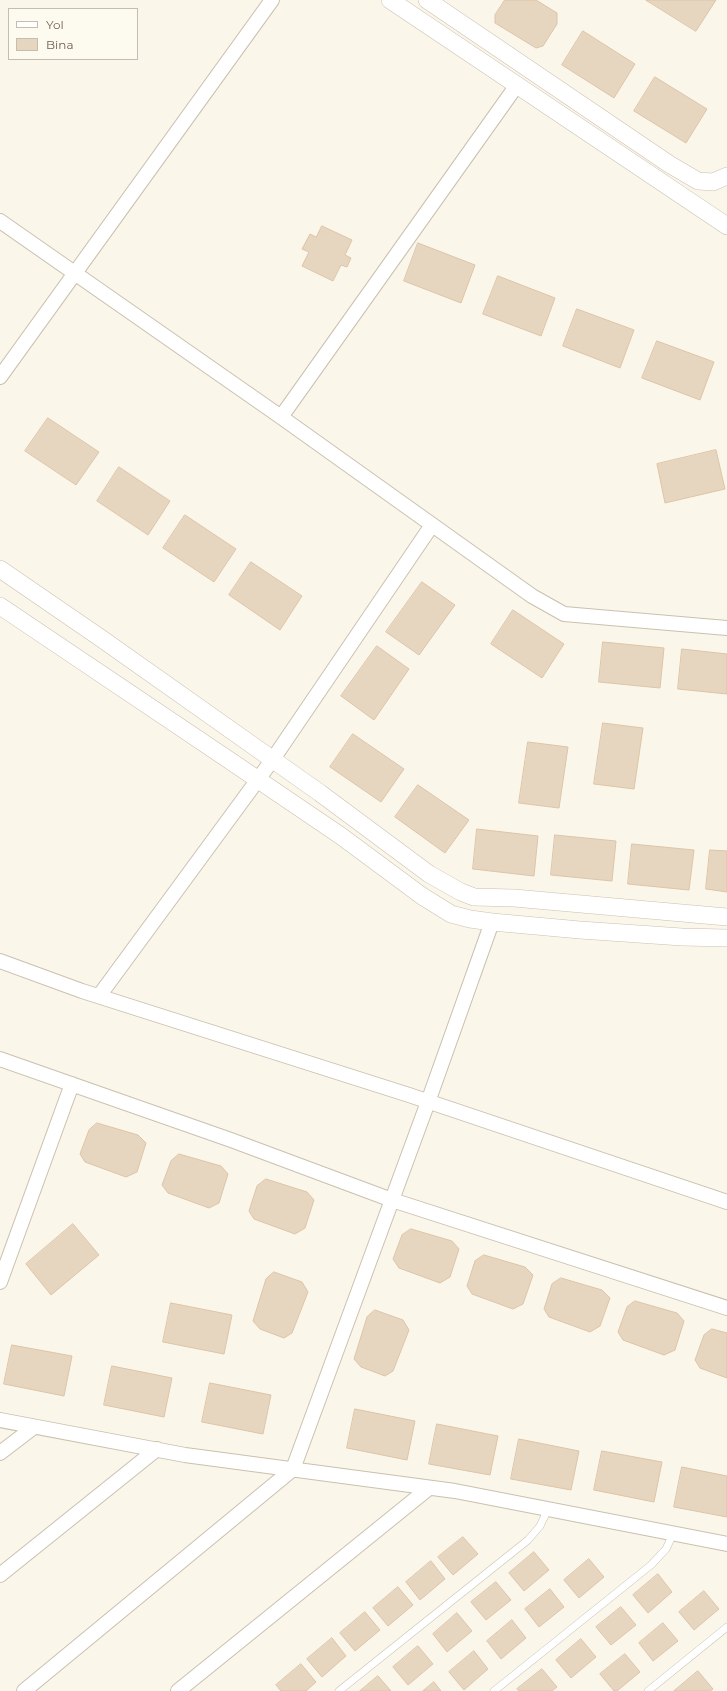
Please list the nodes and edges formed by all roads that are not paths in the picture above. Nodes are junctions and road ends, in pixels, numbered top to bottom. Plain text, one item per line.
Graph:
1 (272, 0) edge
2 (390, 0) edge
3 (427, 0) edge
4 (517, 85) junction
5 (727, 176) edge
6 (0, 221) edge
7 (727, 226) edge
8 (75, 274) junction
9 (0, 378) edge
10 (281, 417) junction
11 (432, 525) junction
12 (0, 569) edge
13 (0, 606) edge
14 (727, 628) edge
15 (273, 760) junction
16 (257, 780) junction
17 (727, 916) edge
18 (492, 922) junction
19 (727, 938) edge
20 (0, 961) edge
21 (99, 996) junction
22 (0, 1059) edge
23 (72, 1084) junction
24 (428, 1102) junction
25 (392, 1200) junction
26 (727, 1202) edge
27 (0, 1282) edge
28 (727, 1308) edge
29 (0, 1420) edge
30 (34, 1427) junction
31 (157, 1450) junction
32 (0, 1453) edge
33 (292, 1469) junction
34 (429, 1488) junction
35 (548, 1509) junction
36 (673, 1534) junction
37 (727, 1544) edge
38 (0, 1575) edge
39 (727, 1627) edge
40 (24, 1691) edge
41 (178, 1691) edge
42 (339, 1691) edge
43 (494, 1691) edge
44 (648, 1691) edge

1 - 8 street
2 - 4 street
3 - 5 street
4 - 7 street
4 - 10 street
6 - 8 street
8 - 9 street
8 - 10 street
10 - 11 street
11 - 14 street
11 - 15 street
12 - 15 street
13 - 16 street
15 - 16 street
15 - 17 street
16 - 18 street
16 - 21 street
18 - 19 street
18 - 24 street
20 - 21 street
21 - 24 street
22 - 23 street
23 - 25 street
23 - 27 street
24 - 25 street
24 - 26 street
25 - 28 street
25 - 33 street
29 - 30 street
30 - 31 street
30 - 32 street
31 - 33 street
31 - 38 street
33 - 34 street
33 - 40 street
34 - 35 street
34 - 41 street
35 - 36 street
35 - 42 lane
36 - 37 street
36 - 43 lane
39 - 44 lane

